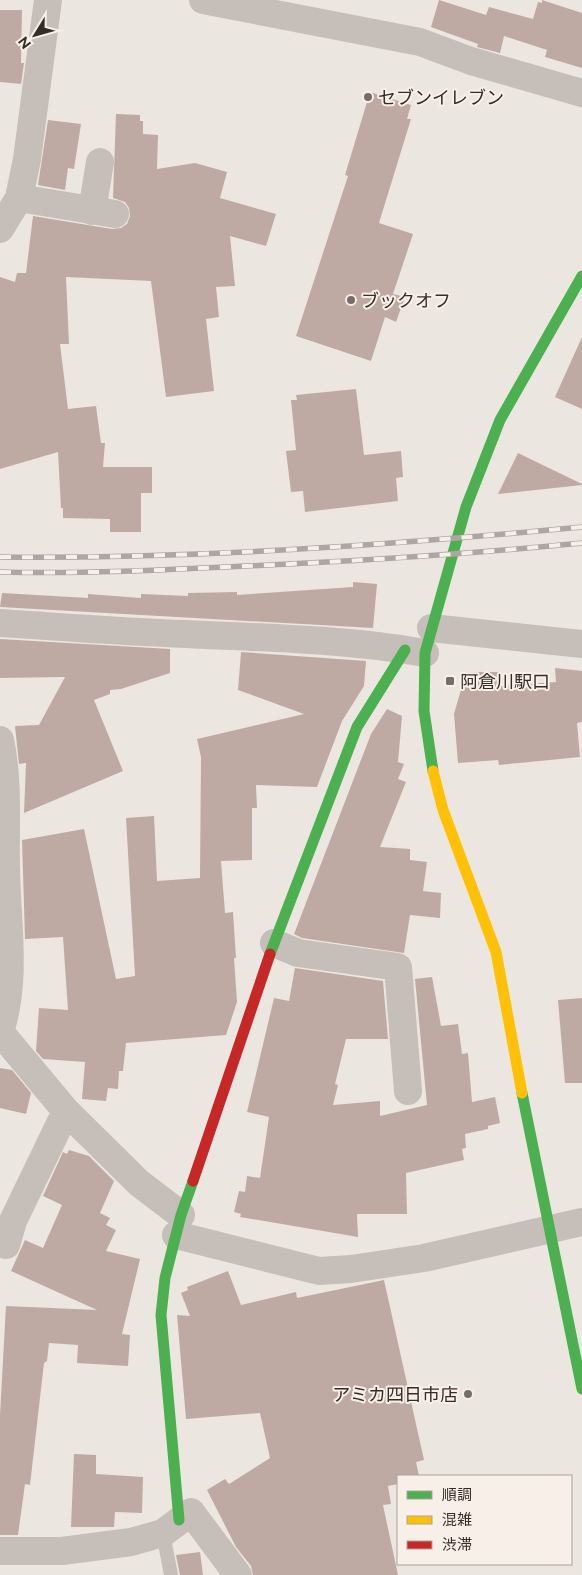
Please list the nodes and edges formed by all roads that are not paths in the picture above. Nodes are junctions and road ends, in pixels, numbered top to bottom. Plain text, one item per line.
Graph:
1 (48, 0) edge
2 (203, 0) edge
3 (260, 5) edge
4 (582, 93) edge
5 (100, 162) dead end
6 (19, 198) junction
7 (0, 229) edge
8 (582, 276) edge
9 (0, 623) edge
10 (420, 644) junction
11 (582, 644) edge
12 (0, 740) edge
13 (274, 943) junction
14 (0, 1032) edge
15 (408, 1091) dead end
16 (66, 1111) junction
17 (582, 1222) edge
18 (178, 1225) junction
19 (548, 1228) junction
20 (6, 1245) dead end
21 (582, 1389) edge
22 (171, 1526) junction
23 (0, 1551) edge
24 (172, 1575) edge
25 (238, 1575) edge

1 - 6 street
2 - 3 street
3 - 4 street
5 - 6 street
6 - 7 street
8 - 10 street
9 - 10 street
10 - 11 street
10 - 13 street
10 - 19 street
12 - 14 street
13 - 15 street
13 - 18 street
14 - 16 street
16 - 18 street
16 - 20 street
17 - 19 street
18 - 19 street
18 - 22 street
19 - 21 street
22 - 23 street
22 - 24 lane
22 - 25 street

